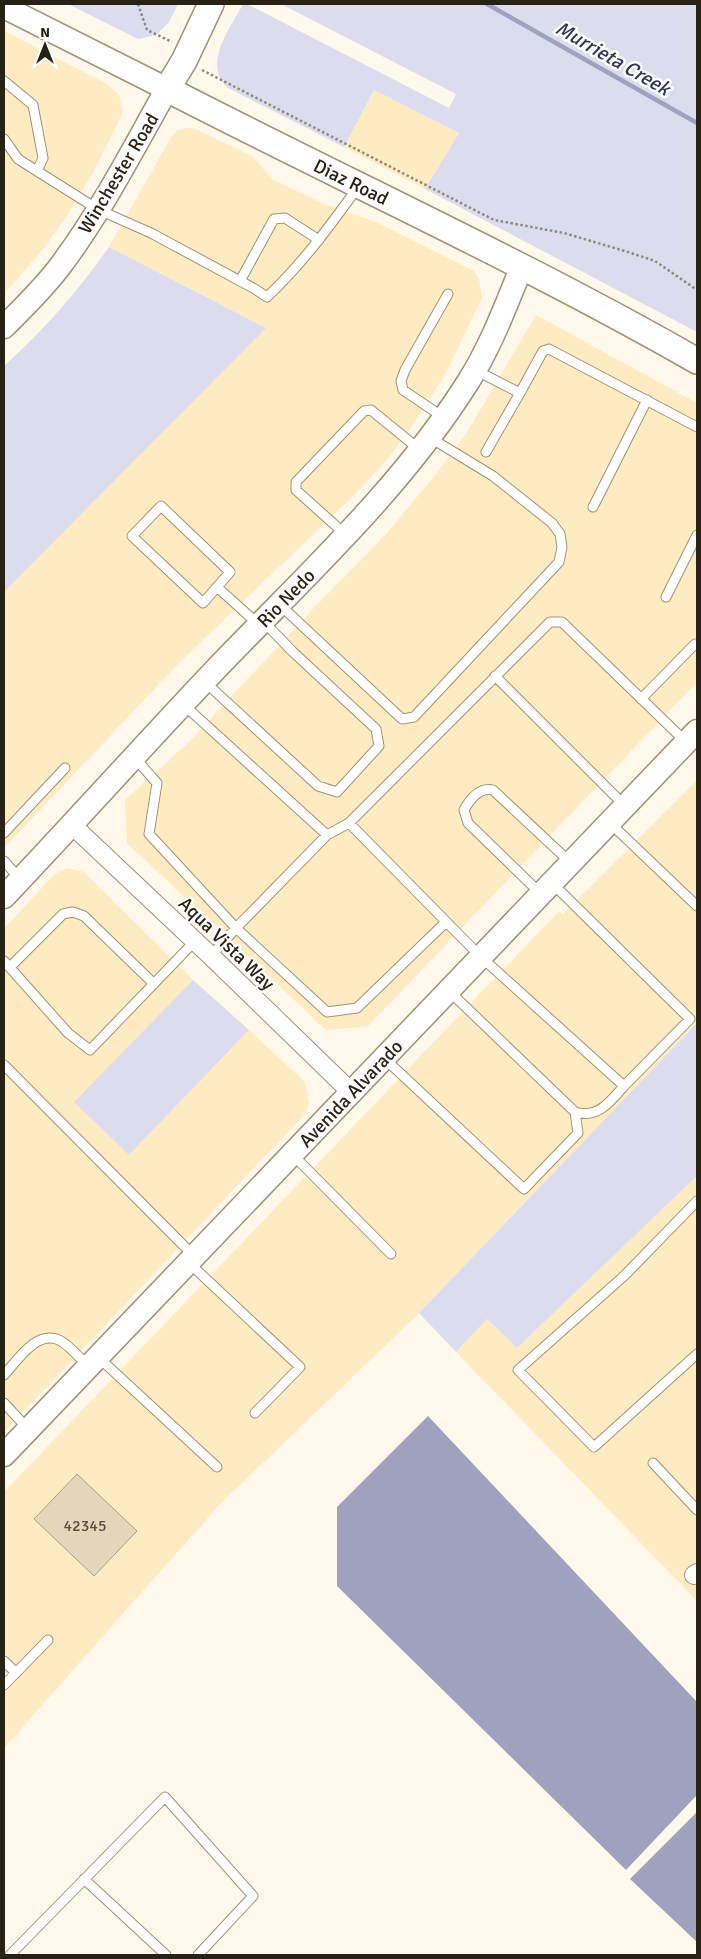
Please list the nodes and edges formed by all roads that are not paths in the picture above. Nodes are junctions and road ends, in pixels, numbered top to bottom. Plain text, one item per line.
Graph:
1 (211, 4) edge
2 (4, 7) edge
3 (4, 81) edge
4 (167, 89) junction
5 (4, 139) edge
6 (37, 171) junction
7 (359, 185) junction
8 (99, 210) junction
9 (319, 240) junction
10 (522, 266) junction
11 (240, 281) junction
12 (448, 294) dead end
13 (4, 327) edge
14 (697, 361) edge
15 (474, 370) junction
16 (520, 393) junction
17 (647, 400) junction
18 (443, 417) junction
19 (697, 427) edge
20 (425, 443) junction
21 (486, 452) dead end
22 (593, 507) dead end
23 (346, 535) junction
24 (697, 535) edge
25 (217, 587) junction
26 (666, 596) dead end
27 (279, 604) junction
28 (261, 623) junction
29 (695, 644) dead end
30 (495, 676) junction
31 (205, 682) junction
32 (641, 699) junction
33 (184, 705) junction
34 (692, 737) edge
35 (135, 758) junction
36 (65, 768) dead end
37 (625, 806) junction
38 (350, 823) junction
39 (610, 823) junction
40 (72, 825) junction
41 (4, 832) edge
42 (327, 835) junction
43 (4, 861) edge
44 (571, 863) junction
45 (20, 880) junction
46 (547, 889) junction
47 (4, 897) edge
48 (697, 906) edge
49 (446, 922) junction
50 (236, 928) junction
51 (195, 941) junction
52 (211, 956) junction
53 (481, 958) junction
54 (7, 964) edge
55 (154, 984) junction
56 (449, 991) junction
57 (384, 1059) junction
58 (4, 1066) edge
59 (624, 1086) junction
60 (352, 1093) junction
61 (576, 1112) junction
62 (292, 1154) junction
63 (697, 1201) edge
64 (391, 1254) dead end
65 (191, 1259) junction
66 (697, 1354) edge
67 (93, 1361) junction
68 (4, 1375) edge
69 (4, 1403) edge
70 (255, 1413) dead end
71 (28, 1429) junction
72 (4, 1455) edge
73 (653, 1464) dead end
74 (217, 1468) dead end
75 (697, 1510) edge
76 (48, 1640) dead end
77 (4, 1661) edge
78 (16, 1673) junction
79 (4, 1685) edge
80 (84, 1879) junction
81 (10, 1955) edge
82 (166, 1955) edge
83 (198, 1955) edge

1 - 4 main road, Winchester Road
2 - 4 street, Diaz Road
3 - 6 lane
4 - 7 main road, Diaz Road
4 - 8 street, Winchester Road
5 - 6 lane
6 - 8 lane
7 - 9 lane
7 - 10 main road, Diaz Road
8 - 11 lane
8 - 13 street, Winchester Road
9 - 11 lane
9 - 11 lane
10 - 14 main road, Diaz Road
10 - 15 street, Rio Nedo
12 - 18 lane
15 - 16 lane
15 - 18 street, Rio Nedo
16 - 17 lane
16 - 21 lane
17 - 19 lane
17 - 22 lane
18 - 20 street, Rio Nedo
20 - 23 street, Rio Nedo
20 - 23 lane
20 - 27 lane
23 - 27 street, Rio Nedo
24 - 26 lane
25 - 25 lane
25 - 28 lane
27 - 28 street, Rio Nedo
28 - 31 street, Rio Nedo
28 - 31 lane
29 - 32 lane
30 - 32 lane
30 - 37 lane
30 - 38 lane
31 - 33 street, Rio Nedo
32 - 34 lane
33 - 35 street, Rio Nedo
33 - 42 lane
34 - 37 street, Avenida Alvarado
35 - 40 street, Rio Nedo
35 - 50 lane
36 - 41 lane
37 - 39 street, Avenida Alvarado
38 - 42 lane
38 - 49 lane
39 - 44 street, Avenida Alvarado
39 - 48 lane
40 - 45 street, Rio Nedo
40 - 51 street, Aqua Vista Way
42 - 50 lane
43 - 45 lane
44 - 46 street, Avenida Alvarado
44 - 46 lane
45 - 47 street, Rio Nedo
46 - 53 street, Avenida Alvarado
46 - 59 lane
49 - 50 lane
49 - 53 lane
50 - 52 lane
51 - 52 street, Aqua Vista Way
51 - 55 lane
52 - 60 street, Aqua Vista Way
53 - 56 street, Avenida Alvarado
53 - 59 lane
54 - 55 lane
54 - 55 lane
56 - 57 street, Avenida Alvarado
56 - 61 lane
57 - 60 street, Avenida Alvarado
57 - 61 lane
58 - 65 lane
59 - 61 lane
60 - 62 street, Avenida Alvarado
62 - 64 lane
62 - 65 street, Avenida Alvarado
63 - 66 lane
65 - 67 street, Avenida Alvarado
65 - 70 lane
67 - 68 lane
67 - 71 street, Avenida Alvarado
67 - 74 lane
69 - 71 lane
71 - 72 street, Avenida Alvarado
73 - 75 lane
76 - 78 lane
77 - 78 lane
78 - 79 lane
80 - 81 lane
80 - 82 lane
80 - 83 lane

